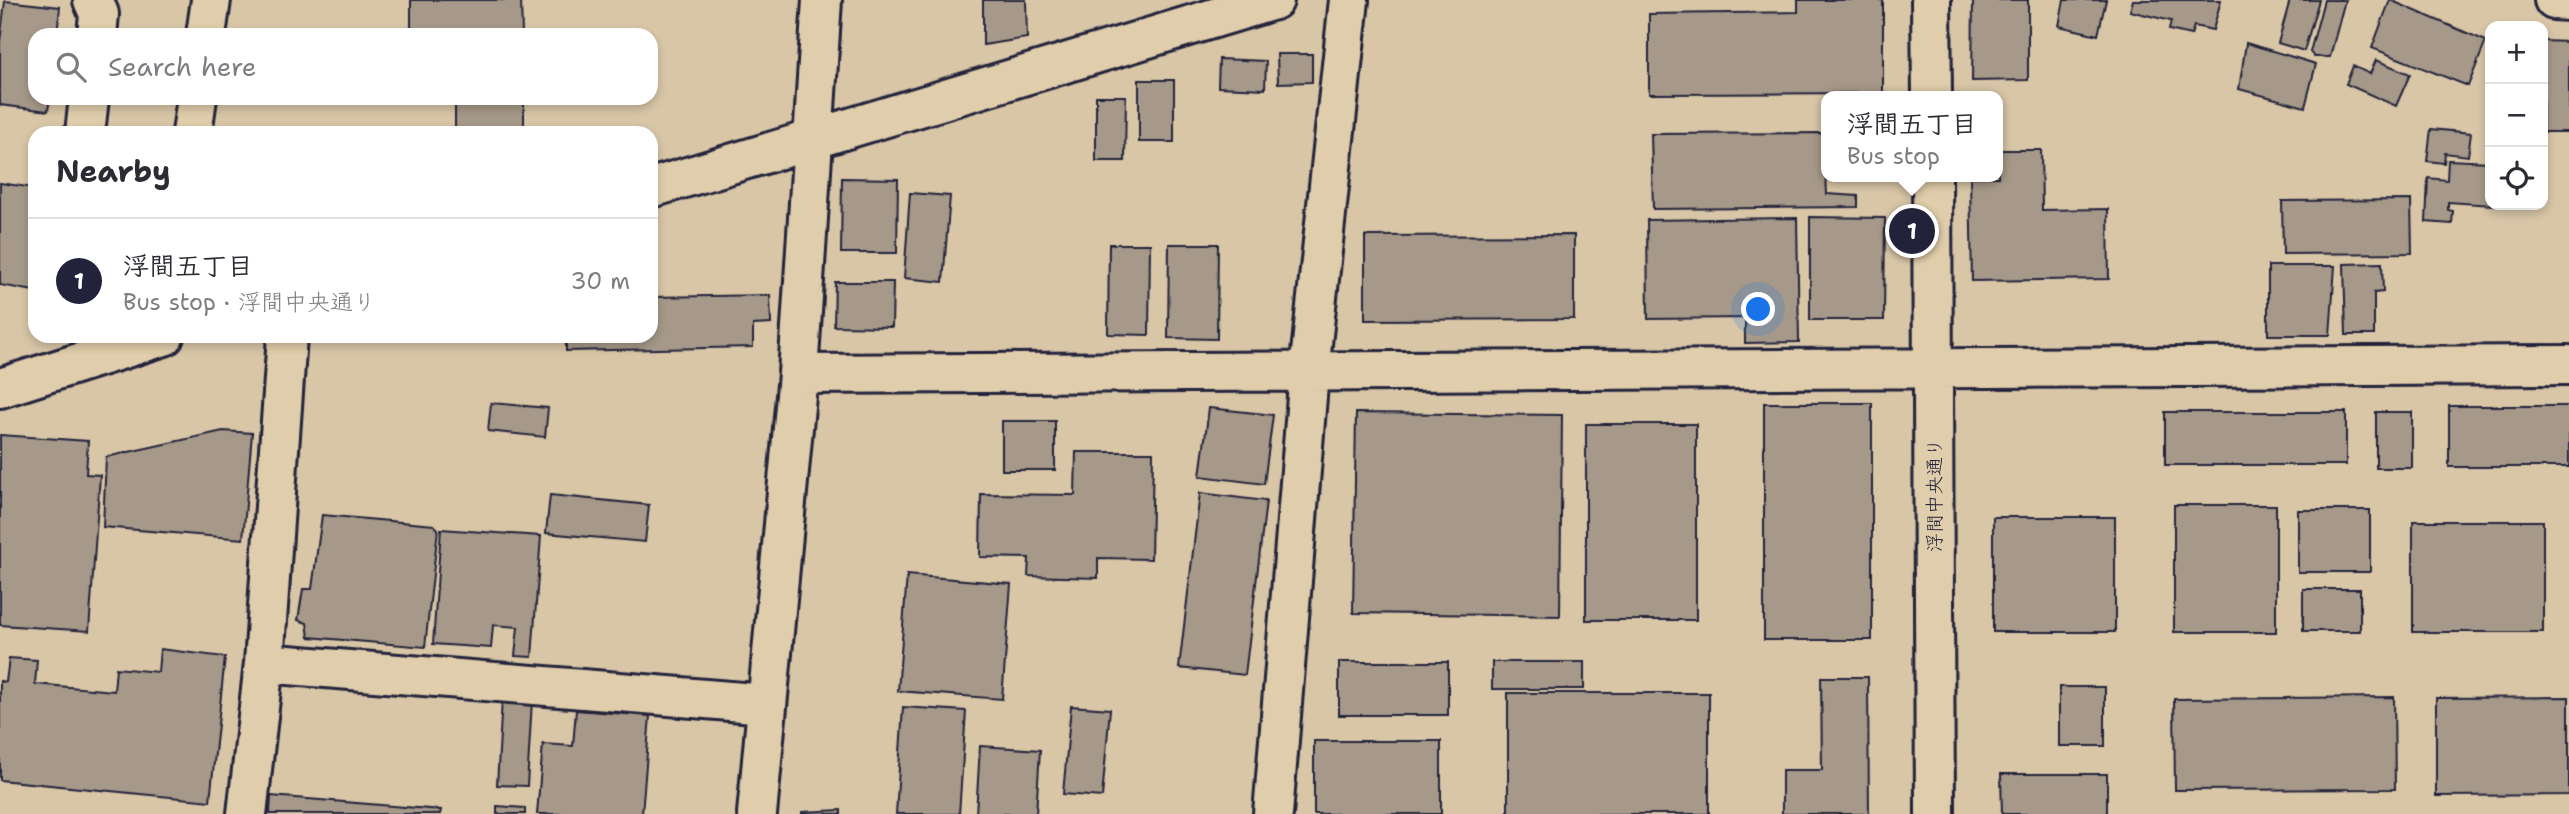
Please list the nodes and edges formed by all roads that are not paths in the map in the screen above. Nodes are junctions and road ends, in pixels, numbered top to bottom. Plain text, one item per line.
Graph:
1 (93, 0) edge
2 (211, 0) edge
3 (822, 0) edge
4 (1274, 0) edge
5 (1349, 0) edge
6 (1931, 0) edge
7 (2554, 0) edge
8 (2569, 1) edge
9 (98, 28) edge
10 (207, 28) edge
11 (1931, 91) edge
12 (88, 105) edge
13 (196, 105) edge
14 (86, 126) edge
15 (193, 126) edge
16 (813, 139) junction
17 (1932, 182) edge
18 (658, 186) edge
19 (121, 343) edge
20 (287, 343) edge
21 (59, 353) edge
22 (2569, 365) edge
23 (1933, 368) junction
24 (1310, 372) junction
25 (798, 374) junction
26 (0, 388) edge
27 (264, 663) junction
28 (766, 704) junction
29 (247, 814) edge
30 (757, 814) edge
31 (1273, 814) edge
32 (1935, 814) edge

1 - 9 street
2 - 10 street
3 - 16 street
4 - 16 street
5 - 24 street
6 - 11 street
7 - 8 street
12 - 14 street
13 - 15 street
16 - 18 street
16 - 25 street
17 - 23 street, 浮間中央通り
19 - 21 street
20 - 27 street
21 - 26 street
22 - 23 street
23 - 24 street
23 - 32 street, 浮間中央通り
24 - 25 street
24 - 31 street
25 - 28 street
27 - 28 street
27 - 29 street
28 - 30 street

